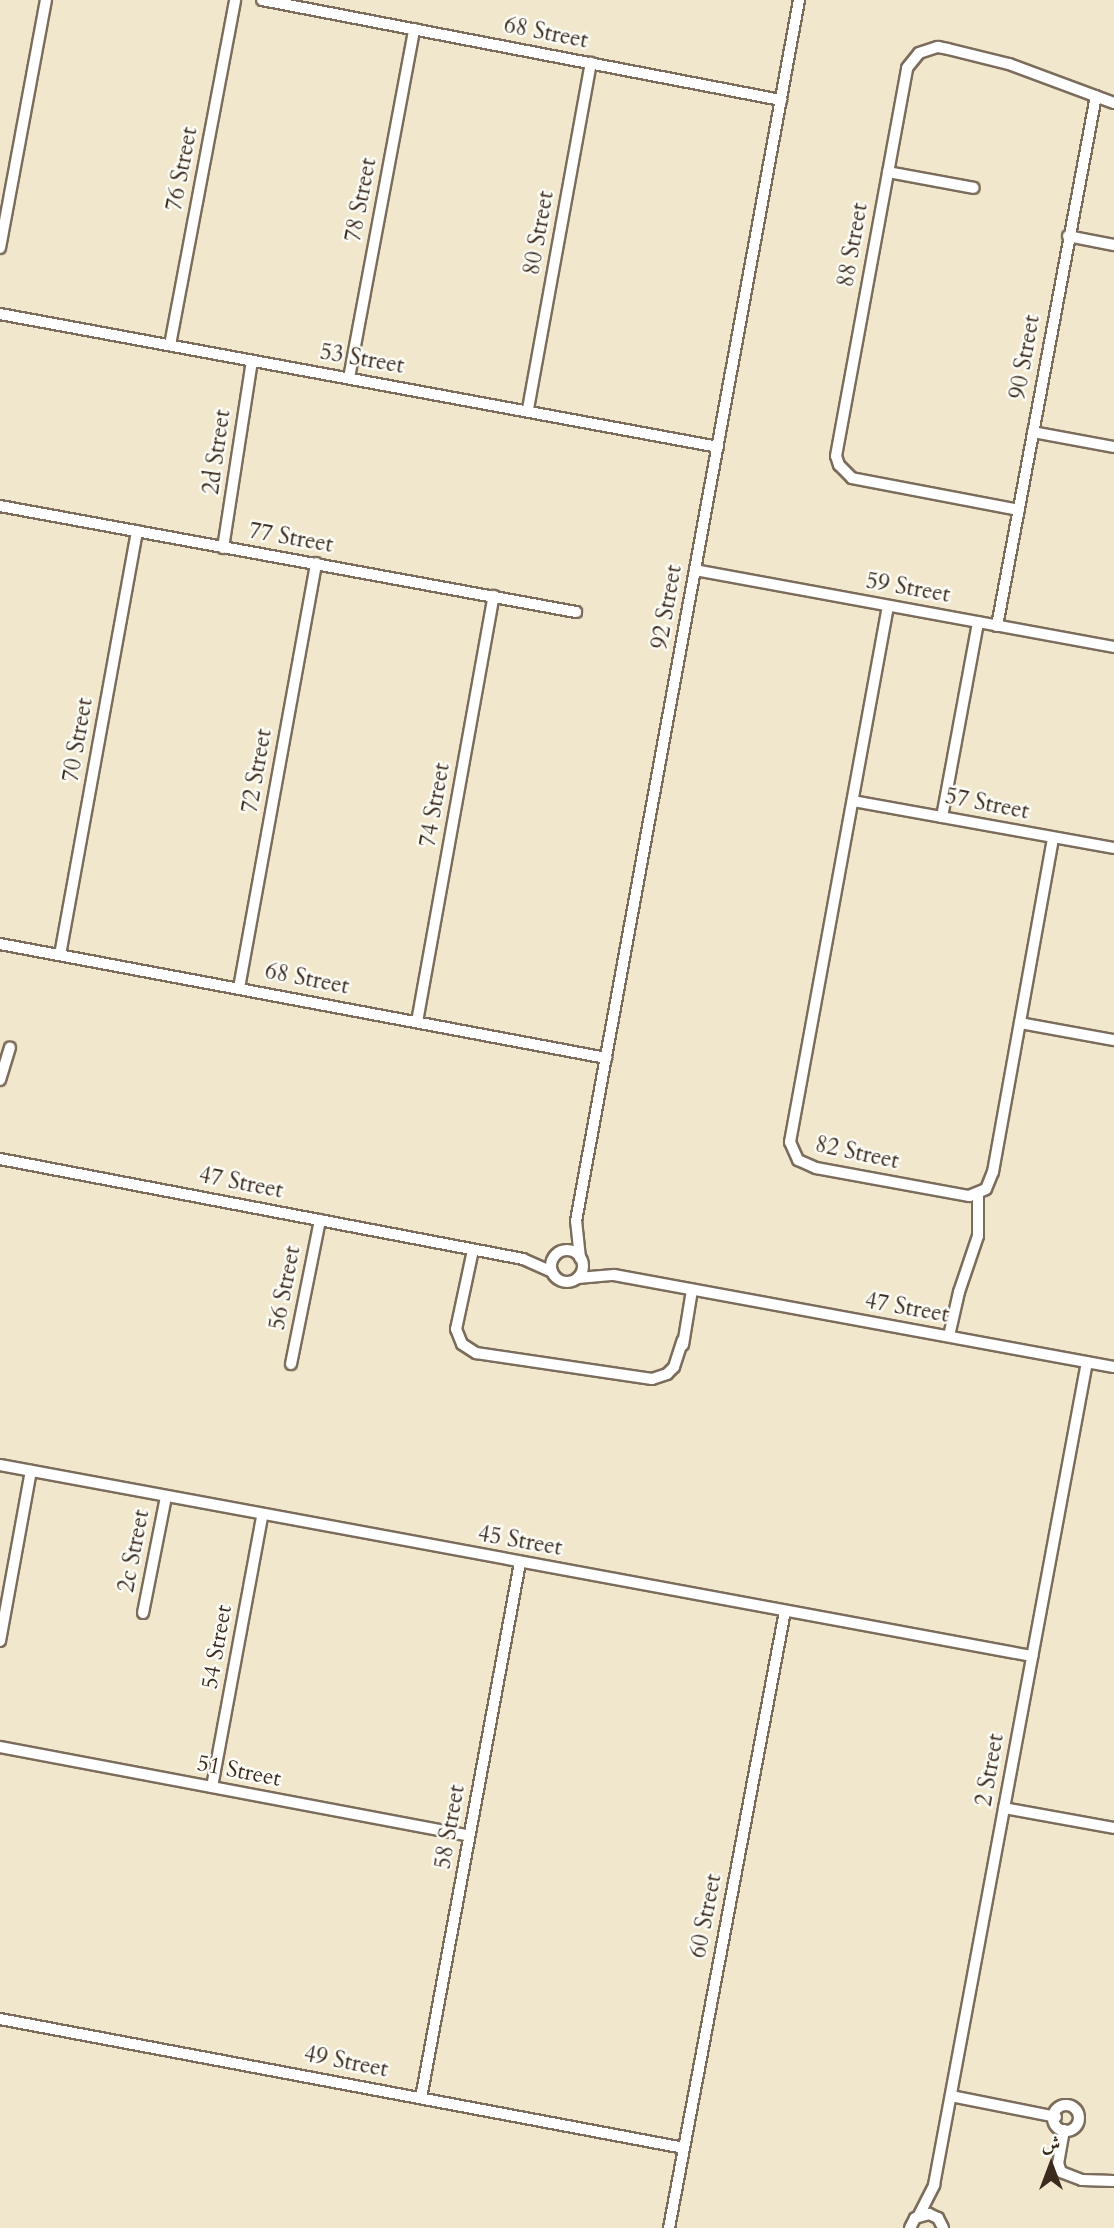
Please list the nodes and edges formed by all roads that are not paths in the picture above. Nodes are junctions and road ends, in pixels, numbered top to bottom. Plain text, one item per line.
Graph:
1 (46, 0) edge
2 (235, 0) edge
3 (262, 0) edge
4 (799, 0) edge
5 (414, 29) junction
6 (591, 63) junction
7 (1096, 96) junction
8 (781, 100) junction
9 (1114, 103) edge
10 (888, 172) junction
11 (974, 188) dead end
12 (1068, 236) junction
13 (1114, 244) edge
14 (0, 248) edge
15 (0, 314) edge
16 (170, 345) junction
17 (252, 361) junction
18 (349, 378) junction
19 (528, 409) junction
20 (1033, 432) junction
21 (718, 447) junction
22 (1114, 447) edge
23 (0, 506) edge
24 (1019, 510) junction
25 (137, 531) junction
26 (223, 548) junction
27 (316, 563) junction
28 (695, 570) junction
29 (495, 596) junction
30 (888, 606) junction
31 (576, 612) dead end
32 (978, 622) junction
33 (997, 626) junction
34 (1114, 648) edge
35 (853, 801) junction
36 (942, 817) junction
37 (1053, 838) junction
38 (1114, 848) edge
39 (0, 944) edge
40 (60, 955) junction
41 (239, 988) junction
42 (417, 1022) junction
43 (1020, 1023) junction
44 (1114, 1040) edge
45 (10, 1047) dead end
46 (606, 1058) junction
47 (0, 1080) edge
48 (0, 1159) edge
49 (978, 1194) junction
50 (320, 1220) junction
51 (576, 1221) junction
52 (473, 1250) junction
53 (558, 1252) junction
54 (523, 1259) junction
55 (581, 1259) junction
56 (552, 1272) junction
57 (614, 1276) junction
58 (578, 1278) junction
59 (692, 1290) junction
60 (949, 1336) junction
61 (1087, 1362) junction
62 (291, 1364) dead end
63 (1114, 1367) edge
64 (0, 1465) edge
65 (31, 1471) junction
66 (166, 1497) junction
67 (262, 1516) junction
68 (520, 1563) junction
69 (785, 1611) junction
70 (143, 1613) dead end
71 (0, 1641) edge
72 (1032, 1656) junction
73 (0, 1747) edge
74 (212, 1787) junction
75 (1004, 1808) junction
76 (1114, 1828) edge
77 (469, 1836) junction
78 (0, 2019) edge
79 (951, 2096) junction
80 (421, 2098) junction
81 (1056, 2117) junction
82 (1064, 2130) junction
83 (684, 2148) junction
84 (1114, 2181) edge
85 (934, 2185) junction
86 (919, 2216) junction
87 (943, 2224) edge
88 (669, 2228) edge
89 (910, 2228) edge

1 - 14 street
2 - 16 street, 76 Street
3 - 5 street, 68 Street
4 - 8 street, 92 Street
5 - 6 street, 68 Street
5 - 18 street, 78 Street
6 - 8 street, 68 Street
6 - 19 street, 80 Street
7 - 9 street, 88 Street
7 - 10 street, 88 Street
7 - 12 street, 90 Street
8 - 21 street, 92 Street
10 - 11 street
10 - 24 street, 88 Street
12 - 13 street
12 - 20 street, 90 Street
15 - 16 street, 53 Street
16 - 17 street, 53 Street
17 - 18 street, 53 Street
17 - 26 street, 2d Street
18 - 19 street, 53 Street
19 - 21 street, 53 Street
20 - 22 street
20 - 24 street, 90 Street
21 - 28 street, 92 Street
23 - 25 street, 77 Street
24 - 33 street, 90 Street
25 - 26 street, 77 Street
25 - 40 street, 70 Street
26 - 27 street, 77 Street
27 - 29 street, 77 Street
27 - 41 street, 72 Street
28 - 30 street, 59 Street
28 - 46 street, 92 Street
29 - 31 street, 77 Street
29 - 42 street, 74 Street
30 - 32 street, 59 Street
30 - 35 street, 82 Street
32 - 33 street, 59 Street
32 - 36 street
33 - 34 street, 59 Street
35 - 36 street, 57 Street
35 - 49 street, 82 Street
36 - 37 street, 57 Street
37 - 38 street, 57 Street
37 - 43 street
39 - 40 street, 68 Street
40 - 41 street, 68 Street
41 - 42 street, 68 Street
42 - 46 street, 68 Street
43 - 44 street
43 - 49 street
45 - 47 street
46 - 51 street, 92 Street
48 - 50 street, 47 Street
49 - 60 street
50 - 52 street, 47 Street
50 - 62 street, 56 Street
51 - 53 street, 92 Street
51 - 55 street, 92 Street
52 - 54 street, 47 Street
52 - 59 street
53 - 54 street, 47 Street
53 - 55 street
53 - 56 street
54 - 56 street, 47 Street
55 - 57 street, 47 Street
55 - 58 street
56 - 58 street
57 - 58 street, 47 Street
57 - 59 street, 47 Street
59 - 60 street, 47 Street
60 - 61 street, 47 Street
61 - 63 street, 47 Street
61 - 72 street, 2 Street
64 - 65 street, 45 Street
65 - 66 street, 45 Street
65 - 71 street
66 - 67 street, 45 Street
66 - 70 street, 2c Street
67 - 68 street, 45 Street
67 - 74 street, 54 Street
68 - 69 street, 45 Street
68 - 77 street, 58 Street
69 - 72 street, 45 Street
69 - 83 street, 60 Street
72 - 75 street, 2 Street
73 - 74 street, 51 Street
74 - 77 street, 51 Street
75 - 76 street
75 - 79 street, 2 Street
77 - 80 street, 58 Street
78 - 80 street, 49 Street
79 - 81 street
79 - 85 street, 2 Street
80 - 83 street, 49 Street
81 - 82 street
81 - 82 street
82 - 84 street
83 - 88 street, 60 Street
85 - 86 street, 2 Street
85 - 87 street, 2 Street
86 - 87 street
86 - 89 street, 2 Street

